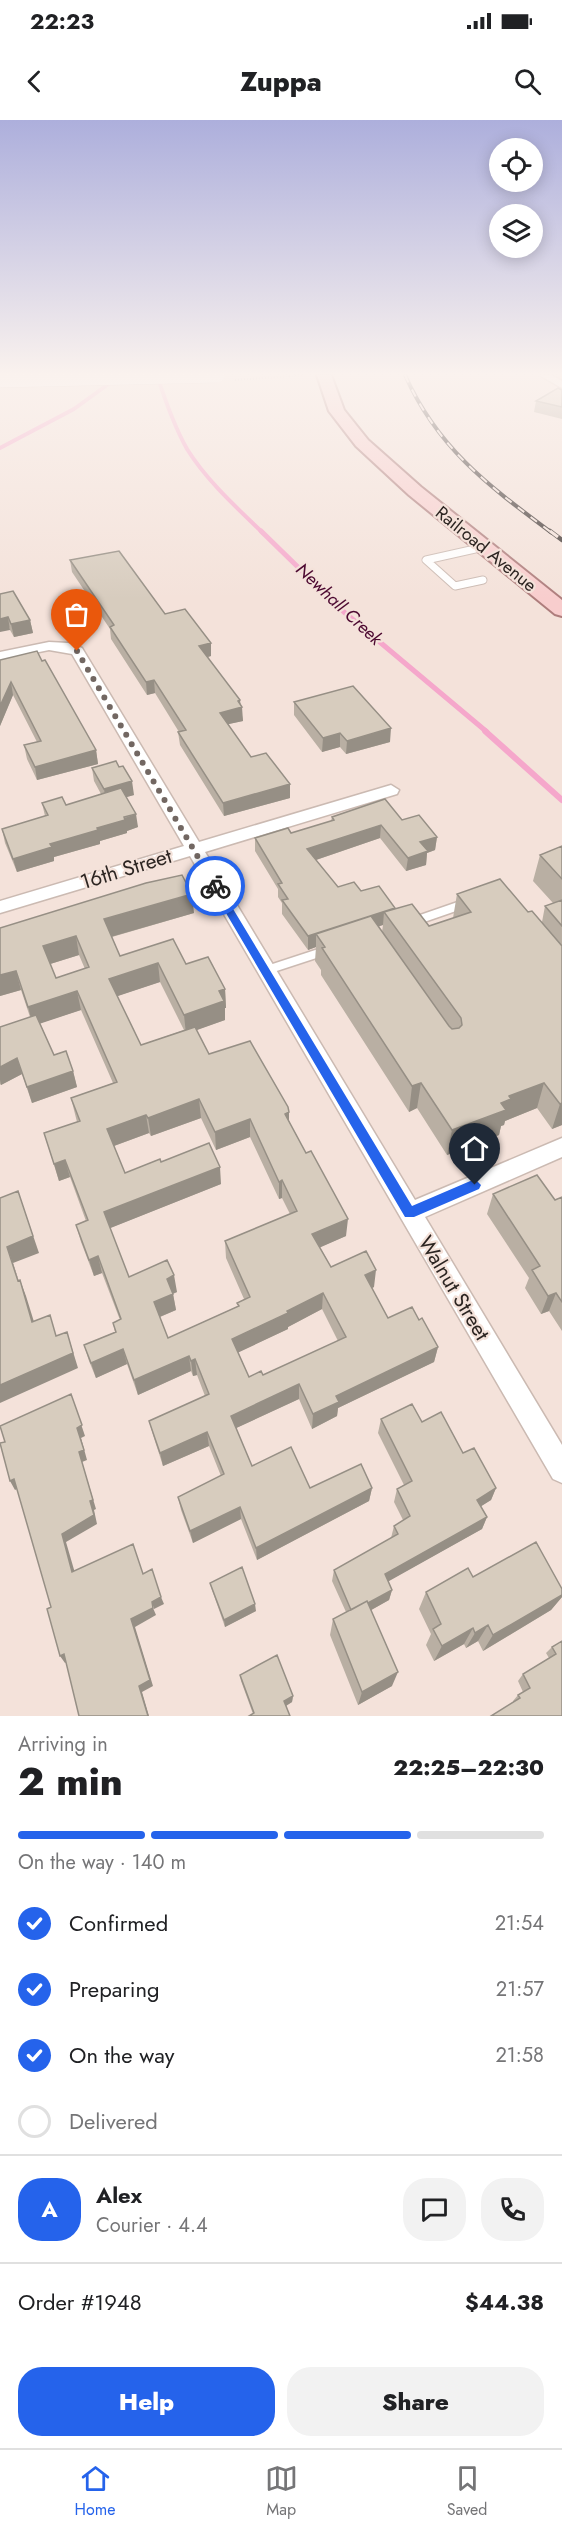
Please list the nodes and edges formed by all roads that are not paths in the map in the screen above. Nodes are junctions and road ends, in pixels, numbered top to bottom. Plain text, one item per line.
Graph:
1 (369, 449) edge
2 (393, 449) edge
3 (426, 477) dead end
4 (484, 547) junction
5 (483, 580) dead end
6 (562, 610) edge
7 (0, 656) edge
8 (391, 790) dead end
9 (192, 849) junction
10 (477, 900) edge
11 (0, 907) edge
12 (403, 925) edge
13 (330, 949) edge
14 (267, 970) junction
15 (562, 1147) edge
16 (409, 1213) junction
17 (562, 1470) edge

1 - 4 main road, Railroad Avenue
2 - 3 main road, Railroad Avenue
4 - 5 lane
4 - 6 main road, Railroad Avenue
7 - 9 street, Walnut Street
8 - 9 street, 16th Street
9 - 11 street, 16th Street
9 - 14 street, Walnut Street
10 - 12 lane
13 - 14 lane
14 - 16 street, Walnut Street
15 - 16 street
16 - 17 street, Walnut Street

